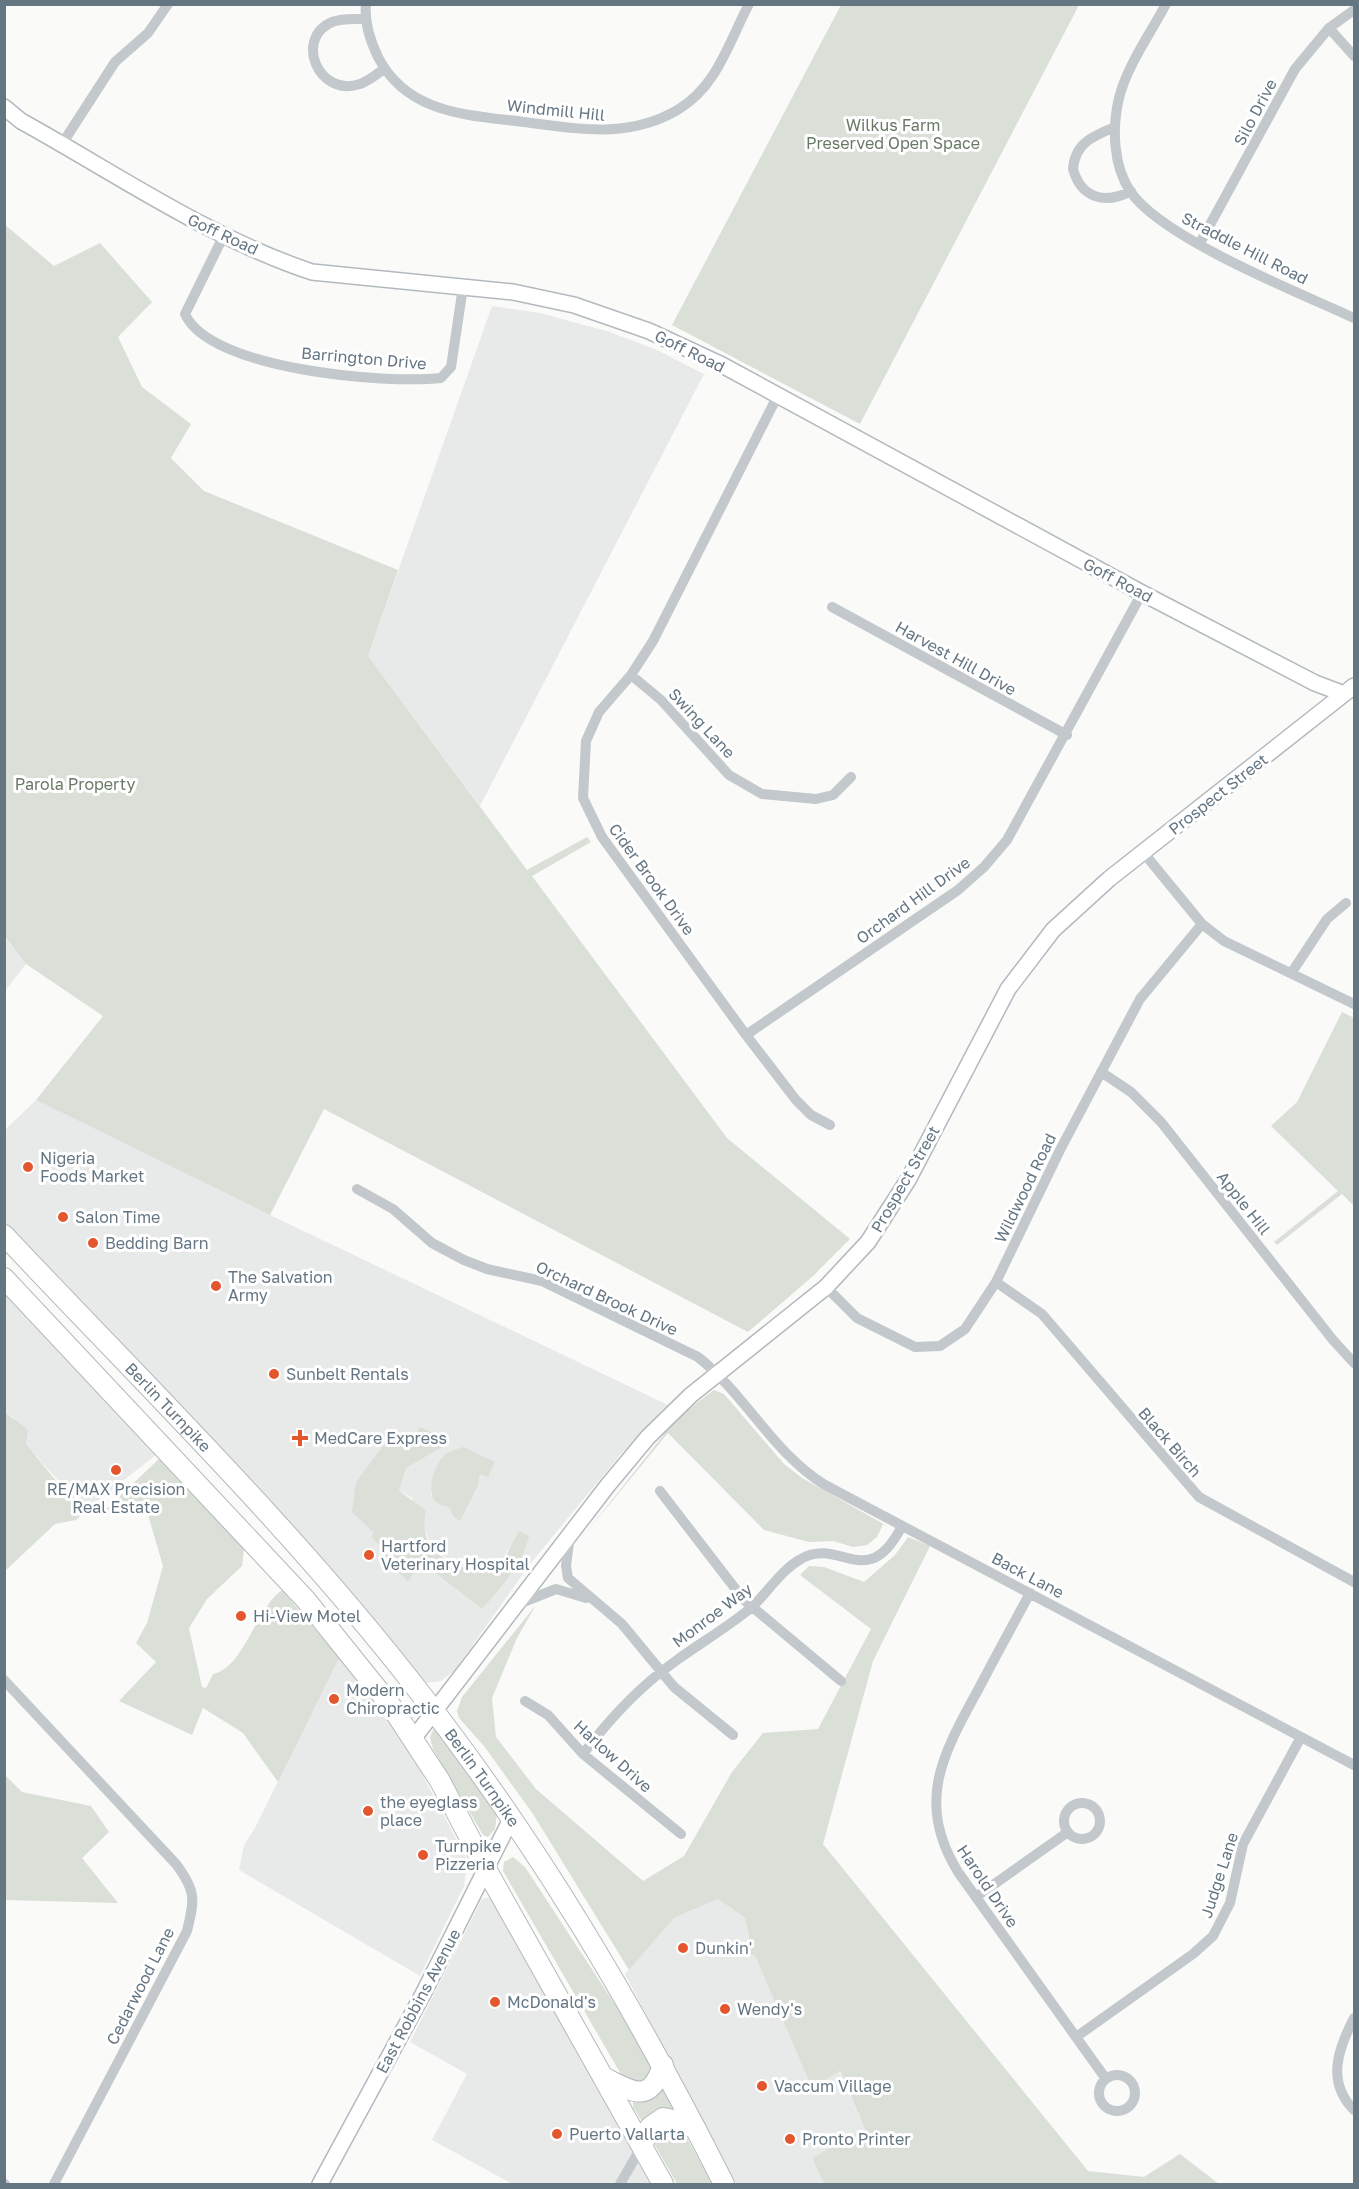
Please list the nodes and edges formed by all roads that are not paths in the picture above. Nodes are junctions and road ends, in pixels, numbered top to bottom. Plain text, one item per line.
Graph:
1 (168, 4) edge
2 (366, 4) edge
3 (749, 4) edge
4 (1166, 4) edge
5 (1354, 10) edge
6 (365, 19) junction
7 (1329, 28) junction
8 (1354, 56) edge
9 (384, 69) junction
10 (4, 108) edge
11 (1115, 127) junction
12 (62, 144) junction
13 (1131, 191) junction
14 (224, 235) junction
15 (1200, 243) junction
16 (463, 287) junction
17 (1354, 318) edge
18 (777, 397) junction
19 (1142, 593) junction
20 (832, 607) dead end
21 (631, 675) junction
22 (1351, 693) edge
23 (1067, 735) junction
24 (851, 777) dead end
25 (1143, 852) junction
26 (1346, 903) dead end
27 (1202, 924) junction
28 (1292, 972) junction
29 (1354, 1004) edge
30 (746, 1035) junction
31 (1101, 1072) junction
32 (830, 1125) dead end
33 (357, 1189) dead end
34 (4, 1234) edge
35 (4, 1278) edge
36 (996, 1282) junction
37 (826, 1287) junction
38 (1354, 1363) edge
39 (717, 1374) junction
40 (185, 1426) junction
41 (163, 1448) junction
42 (660, 1491) dead end
43 (902, 1526) junction
44 (570, 1535) junction
45 (1354, 1582) edge
46 (1030, 1593) junction
47 (595, 1601) junction
48 (516, 1605) junction
49 (752, 1607) junction
50 (660, 1673) junction
51 (4, 1680) edge
52 (841, 1680) dead end
53 (525, 1701) dead end
54 (434, 1712) junction
55 (734, 1735) dead end
56 (1301, 1737) junction
57 (413, 1739) junction
58 (583, 1754) junction
59 (1354, 1765) edge
60 (512, 1817) junction
61 (1068, 1832) dead end
62 (681, 1834) dead end
63 (486, 1869) junction
64 (976, 1897) junction
65 (1354, 2018) edge
66 (1076, 2037) junction
67 (663, 2065) junction
68 (603, 2076) junction
69 (1106, 2079) dead end
70 (1354, 2110) edge
71 (696, 2129) junction
72 (642, 2146) junction
73 (54, 2184) edge
74 (320, 2184) edge
75 (620, 2184) edge
76 (663, 2184) edge
77 (724, 2184) edge

1 - 12 street
2 - 6 street, Windmill Hill
3 - 9 street, Windmill Hill
4 - 11 street, Straddle Hill Road
5 - 7 street, Silo Drive
6 - 9 street, Windmill Hill
6 - 9 street
7 - 8 street
7 - 15 street, Silo Drive
10 - 12 main road, Goff Road
11 - 13 street, Straddle Hill Road
11 - 13 street
12 - 14 main road, Goff Road
13 - 15 street, Straddle Hill Road
14 - 16 main road, Goff Road
14 - 16 street, Barrington Drive
15 - 17 street, Straddle Hill Road
16 - 18 main road, Goff Road
18 - 19 main road, Goff Road
18 - 21 street, Cider Brook Drive
19 - 22 main road, Goff Road
19 - 23 street, Orchard Hill Drive
20 - 23 street, Harvest Hill Drive
21 - 24 street, Swing Lane
21 - 30 street, Cider Brook Drive
22 - 25 main road, Prospect Street
23 - 30 street, Orchard Hill Drive
25 - 27 street
25 - 37 main road, Prospect Street
26 - 28 street
27 - 28 street
27 - 31 street, Wildwood Road
28 - 29 street
30 - 32 street, Cider Brook Drive
31 - 36 street, Wildwood Road
31 - 38 street, Apple Hill
33 - 39 street, Orchard Brook Drive
34 - 40 highway, Berlin Turnpike
35 - 41 highway, Berlin Turnpike
36 - 37 street, Wildwood Road
36 - 45 street, Black Birch
37 - 39 main road, Prospect Street
39 - 43 street, Back Lane
39 - 44 main road, Prospect Street
40 - 41 highway
40 - 54 highway, Berlin Turnpike
41 - 57 highway, Berlin Turnpike
42 - 49 street
43 - 46 street, Back Lane
43 - 49 street, Monroe Way
44 - 47 street
44 - 48 main road, Prospect Street
46 - 56 street, Back Lane
46 - 64 street, Harold Drive
47 - 48 street
47 - 50 street
48 - 54 main road, Prospect Street
49 - 50 street, Monroe Way
49 - 52 street
50 - 55 street
50 - 58 street, Monroe Way
51 - 73 street, Cedarwood Lane
53 - 58 street, Harlow Drive
54 - 57 main road, Prospect Street
54 - 60 highway, Berlin Turnpike
56 - 59 street, Back Lane
56 - 66 street, Judge Lane
57 - 63 highway, Berlin Turnpike
58 - 62 street, Harlow Drive
60 - 63 main road, East Robbins Avenue
60 - 67 highway, Berlin Turnpike
61 - 64 street
63 - 68 highway, Berlin Turnpike
63 - 74 main road, East Robbins Avenue
64 - 66 street, Harold Drive
65 - 70 street
66 - 69 street, Harold Drive
67 - 68 highway
67 - 71 highway, Berlin Turnpike
68 - 72 highway, Berlin Turnpike
71 - 72 highway
71 - 77 highway, Berlin Turnpike
72 - 75 street
72 - 76 highway, Berlin Turnpike

